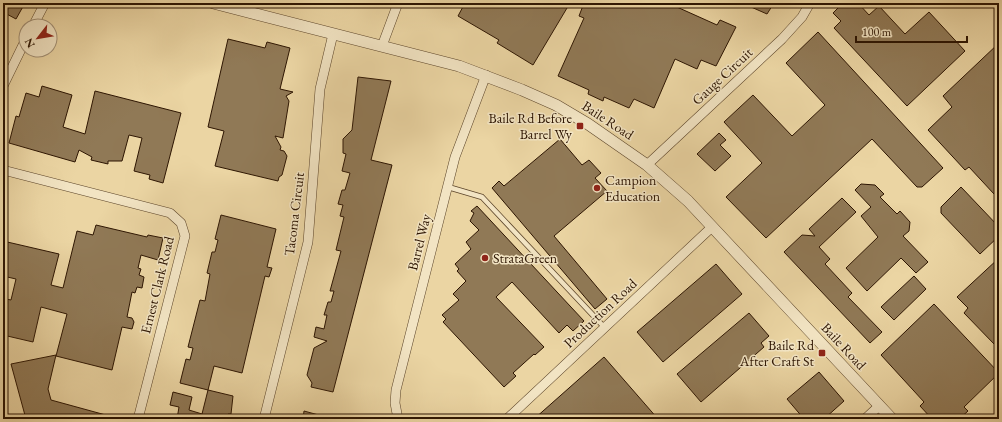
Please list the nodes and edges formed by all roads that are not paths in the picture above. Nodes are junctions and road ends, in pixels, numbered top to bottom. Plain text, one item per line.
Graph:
1 (45, 3) edge
2 (213, 3) edge
3 (398, 3) edge
4 (810, 3) edge
5 (37, 18) edge
6 (333, 34) junction
7 (382, 46) junction
8 (18, 55) edge
9 (486, 75) junction
10 (3, 86) edge
11 (647, 165) junction
12 (3, 170) edge
13 (448, 187) junction
14 (712, 227) junction
15 (605, 328) junction
16 (879, 406) junction
17 (138, 419) edge
18 (264, 419) edge
19 (398, 419) edge
20 (507, 419) edge
21 (865, 419) edge
22 (892, 419) edge

1 - 5 street
2 - 6 street, Baile Road
3 - 7 street
4 - 11 street, Gauge Circuit
6 - 7 street, Baile Road
6 - 18 street, Tacoma Circuit
7 - 9 street, Baile Road
8 - 10 street
9 - 11 street, Baile Road
9 - 13 street, Barrel Way
11 - 14 street, Baile Road
12 - 17 street, Ernest Clark Road
13 - 15 lane
13 - 19 street, Barrel Way
14 - 15 street, Production Road
14 - 16 street, Baile Road
15 - 20 street, Production Road
16 - 21 street
16 - 22 street, Baile Road

